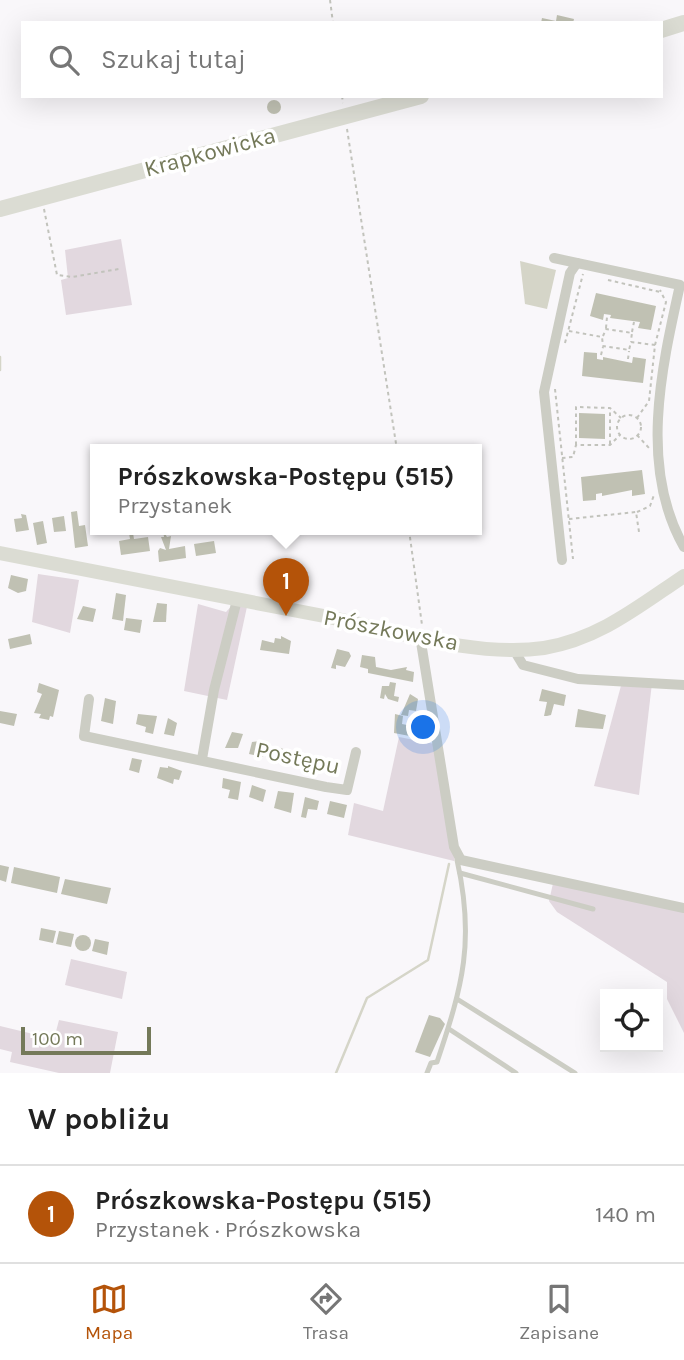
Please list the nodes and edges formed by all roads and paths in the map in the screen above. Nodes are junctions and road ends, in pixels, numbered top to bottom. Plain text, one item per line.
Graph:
1 (330, 0) edge
2 (333, 21) edge
3 (684, 23) edge
4 (663, 29) edge
5 (342, 98) edge
6 (413, 98) edge
7 (345, 116) junction
8 (41, 198) junction
9 (0, 209) edge
10 (554, 258) dead end
11 (581, 264) junction
12 (119, 269) dead end
13 (608, 280) dead end
14 (661, 287) junction
15 (607, 317) dead end
16 (634, 323) dead end
17 (606, 329) junction
18 (563, 330) junction
19 (632, 333) junction
20 (602, 337) junction
21 (631, 342) junction
22 (655, 345) junction
23 (603, 346) junction
24 (629, 350) junction
25 (563, 353) dead end
26 (601, 355) dead end
27 (628, 359) dead end
28 (555, 387) dead end
29 (610, 408) junction
30 (621, 418) junction
31 (637, 418) junction
32 (620, 435) junction
33 (637, 435) junction
34 (396, 444) edge
35 (576, 445) junction
36 (610, 445) junction
37 (557, 459) junction
38 (650, 459) dead end
39 (654, 493) dead end
40 (636, 512) junction
41 (569, 519) junction
42 (639, 532) dead end
43 (410, 535) edge
44 (684, 547) edge
45 (0, 553) edge
46 (567, 559) joint
47 (684, 576) edge
48 (237, 600) junction
49 (420, 636) junction
50 (514, 650) junction
51 (684, 685) edge
52 (89, 699) dead end
53 (356, 752) dead end
54 (202, 759) junction
55 (456, 853) junction
56 (460, 873) junction
57 (684, 908) edge
58 (593, 909) dead end
59 (457, 999) junction
60 (449, 1030) junction
61 (426, 1073) edge
62 (516, 1073) edge
63 (575, 1073) edge

1 - 2 path
3 - 4 main road
5 - 7 path
6 - 7 main road, Krapkowicka
7 - 8 main road, Krapkowicka
7 - 34 path
8 - 9 main road, Krapkowicka
8 - 12 path
10 - 11 street
11 - 14 street
11 - 18 path
11 - 18 street
13 - 14 path
14 - 22 path
14 - 44 street
15 - 17 path
16 - 19 path
17 - 19 path
17 - 20 path
18 - 20 path
18 - 25 path
18 - 37 street
19 - 21 path
20 - 23 path
21 - 22 path
21 - 24 path
22 - 31 path
23 - 24 path
23 - 26 path
24 - 27 path
28 - 37 path
29 - 30 path
29 - 35 path
29 - 36 path
30 - 31 path
30 - 32 path
31 - 33 path
32 - 33 path
32 - 36 path
33 - 38 path
35 - 36 path
35 - 37 path
37 - 41 path
37 - 46 street
39 - 40 path
40 - 41 path
40 - 42 path
41 - 46 path
43 - 49 path
45 - 48 main road, Prószkowska
47 - 50 main road, Prószkowska
48 - 49 main road, Prószkowska
48 - 54 street
49 - 50 main road, Prószkowska
49 - 55 street
50 - 51 street
52 - 54 street, Postępu
53 - 54 street, Postępu
55 - 56 lane
55 - 57 street
56 - 58 lane
56 - 59 lane
59 - 60 lane
59 - 63 lane
60 - 61 lane
60 - 62 lane

